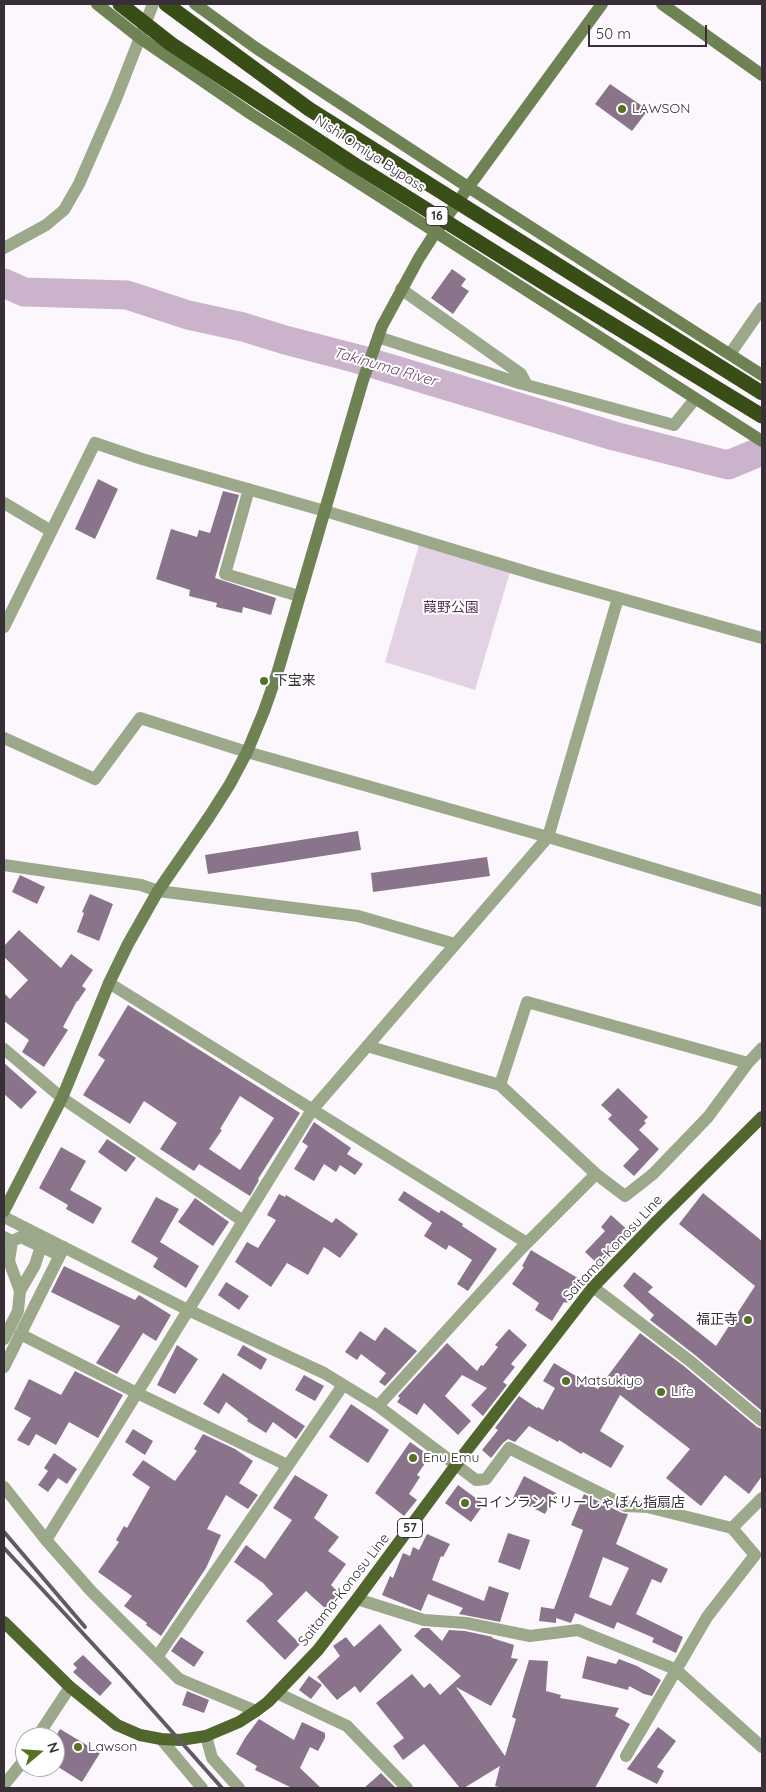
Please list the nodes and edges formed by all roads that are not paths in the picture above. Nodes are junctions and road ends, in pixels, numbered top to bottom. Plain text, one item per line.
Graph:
1 (97, 4) edge
2 (120, 4) edge
3 (152, 4) edge
4 (166, 4) edge
5 (195, 4) edge
6 (602, 4) edge
7 (662, 4) edge
8 (140, 38) junction
9 (762, 75) edge
10 (468, 187) junction
11 (435, 233) junction
12 (4, 248) edge
13 (401, 289) junction
14 (762, 308) edge
15 (376, 342) junction
16 (730, 354) junction
17 (762, 375) edge
18 (527, 385) junction
19 (762, 393) edge
20 (695, 399) junction
21 (762, 416) edge
22 (762, 441) edge
23 (249, 489) junction
24 (4, 503) edge
25 (325, 511) junction
26 (52, 531) junction
27 (299, 596) junction
28 (618, 598) junction
29 (4, 627) edge
30 (762, 638) edge
31 (4, 738) edge
32 (247, 752) junction
33 (548, 837) junction
34 (4, 865) edge
35 (158, 891) junction
36 (762, 902) edge
37 (455, 944) junction
38 (109, 983) junction
39 (367, 1046) junction
40 (762, 1048) edge
41 (4, 1049) edge
42 (748, 1063) junction
43 (500, 1085) junction
44 (62, 1098) junction
45 (312, 1110) junction
46 (762, 1117) edge
47 (596, 1174) junction
48 (4, 1212) edge
49 (4, 1217) edge
50 (243, 1221) junction
51 (8, 1239) edge
52 (527, 1243) junction
53 (40, 1246) junction
54 (62, 1251) junction
55 (593, 1287) junction
56 (20, 1291) junction
57 (188, 1310) junction
58 (20, 1334) junction
59 (4, 1339) edge
60 (4, 1367) edge
61 (343, 1384) junction
62 (137, 1393) junction
63 (378, 1406) junction
64 (762, 1421) edge
65 (457, 1464) junction
66 (288, 1466) junction
67 (4, 1487) edge
68 (762, 1498) edge
69 (732, 1528) junction
70 (46, 1540) junction
71 (759, 1557) edge
72 (358, 1599) junction
73 (4, 1622) edge
74 (157, 1657) junction
75 (675, 1669) junction
76 (70, 1688) junction
77 (277, 1693) junction
78 (256, 1711) junction
79 (44, 1727) edge
80 (206, 1736) junction
81 (161, 1739) junction
82 (762, 1747) edge
83 (626, 1756) dead end
84 (15, 1771) edge
85 (4, 1785) edge
86 (202, 1788) edge
87 (240, 1788) edge
88 (406, 1788) edge

1 - 8 street
2 - 21 highway, Nishi Omiya Bypass / 16, bridge
3 - 8 street
4 - 19 highway, Nishi Omiya Bypass / 16, bridge
5 - 10 street
6 - 10 street
7 - 9 street
8 - 11 street
8 - 12 street
10 - 11 street
10 - 16 street
11 - 13 street
11 - 20 street
13 - 15 street
13 - 18 street
14 - 16 street
15 - 18 street
15 - 25 street
16 - 17 street
18 - 20 street
20 - 22 street
23 - 25 street
23 - 26 street
23 - 27 street
24 - 26 street
25 - 27 street
25 - 28 street
26 - 29 street
27 - 32 street
28 - 30 street
28 - 33 street
31 - 32 street
32 - 33 street
32 - 35 street
33 - 36 street
33 - 37 street
34 - 35 street
35 - 37 street
35 - 38 street
37 - 39 street
38 - 44 street
38 - 45 street
39 - 43 street
39 - 45 street
40 - 42 street
41 - 44 street
42 - 43 street
42 - 47 street
43 - 47 street
44 - 48 street
44 - 50 street
45 - 50 street
45 - 52 street
46 - 55 main road, Saitama-Konosu Line / 57
47 - 52 street
49 - 54 street
50 - 57 street
51 - 53 street
51 - 56 street
52 - 63 street
53 - 54 street
53 - 56 street
54 - 57 street
54 - 58 street
55 - 64 street
55 - 65 main road, Saitama-Konosu Line / 57
56 - 59 street
57 - 61 street
57 - 62 street
58 - 60 street
58 - 62 street
61 - 63 street
61 - 66 street
62 - 66 street
62 - 70 street
63 - 65 street
65 - 69 street
65 - 72 main road, Saitama-Konosu Line / 57
66 - 74 street
67 - 70 street
68 - 69 street
69 - 71 street
70 - 74 street
71 - 75 street
72 - 75 street
72 - 77 main road, Saitama-Konosu Line / 57
73 - 76 main road, Saitama-Konosu Line / 57
74 - 78 street
75 - 82 street
75 - 83 street
76 - 79 street
76 - 81 main road, Saitama-Konosu Line / 57
77 - 78 main road, Saitama-Konosu Line / 57
77 - 88 street
78 - 80 main road, Saitama-Konosu Line / 57
80 - 81 main road, Saitama-Konosu Line / 57
80 - 87 street
81 - 86 street
84 - 85 street

